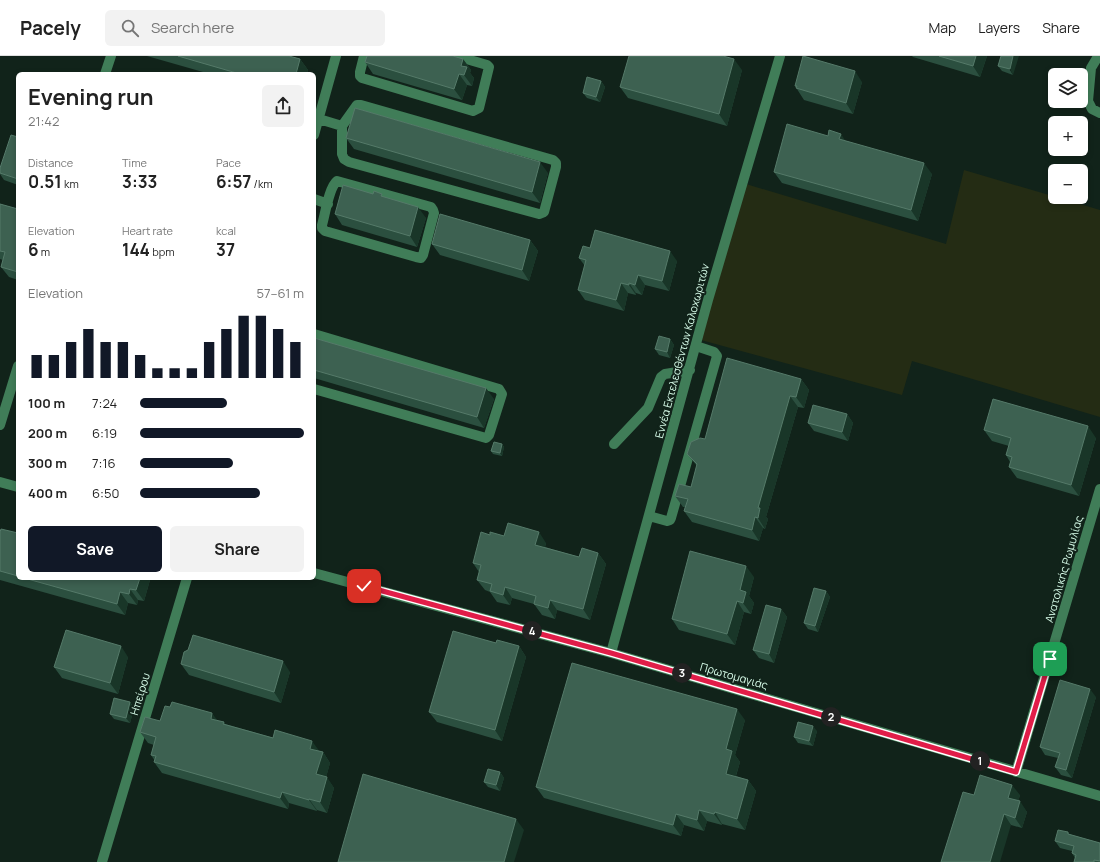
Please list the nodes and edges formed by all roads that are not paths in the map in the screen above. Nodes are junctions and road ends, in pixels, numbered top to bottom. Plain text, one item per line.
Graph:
1 (110, 56) edge
2 (336, 56) edge
3 (364, 56) edge
4 (456, 56) edge
5 (780, 56) edge
6 (1100, 58) edge
7 (106, 72) edge
8 (1100, 113) edge
9 (319, 119) junction
10 (342, 126) junction
11 (316, 128) edge
12 (316, 200) edge
13 (328, 204) junction
14 (316, 335) edge
15 (696, 346) junction
16 (690, 370) junction
17 (16, 373) edge
18 (316, 390) edge
19 (0, 425) edge
20 (614, 444) dead end
21 (0, 482) edge
22 (16, 486) edge
23 (1100, 489) edge
24 (649, 516) junction
25 (316, 574) edge
26 (186, 580) edge
27 (611, 653) junction
28 (1016, 772) junction
29 (1100, 796) edge
30 (102, 862) edge

1 - 7 street
2 - 9 street
3 - 4 street
5 - 15 street, Εννέα Εκτελεσθέντων Καλοχωριτών
6 - 8 street
9 - 10 street
9 - 11 street
10 - 10 street
12 - 13 street
13 - 13 street
14 - 18 street
15 - 16 street, Εννέα Εκτελεσθέντων Καλοχωριτών
15 - 24 street
16 - 20 street
16 - 24 street, Εννέα Εκτελεσθέντων Καλοχωριτών
17 - 19 street
21 - 22 street
23 - 28 street, Ανατολικής Ρωμυλίας
24 - 27 street, Εννέα Εκτελεσθέντων Καλοχωριτών
25 - 27 street, Πρωτομαγιάς
26 - 30 street, Ηπείρου
27 - 28 street, Πρωτομαγιάς
28 - 29 street, Πρωτομαγιάς

